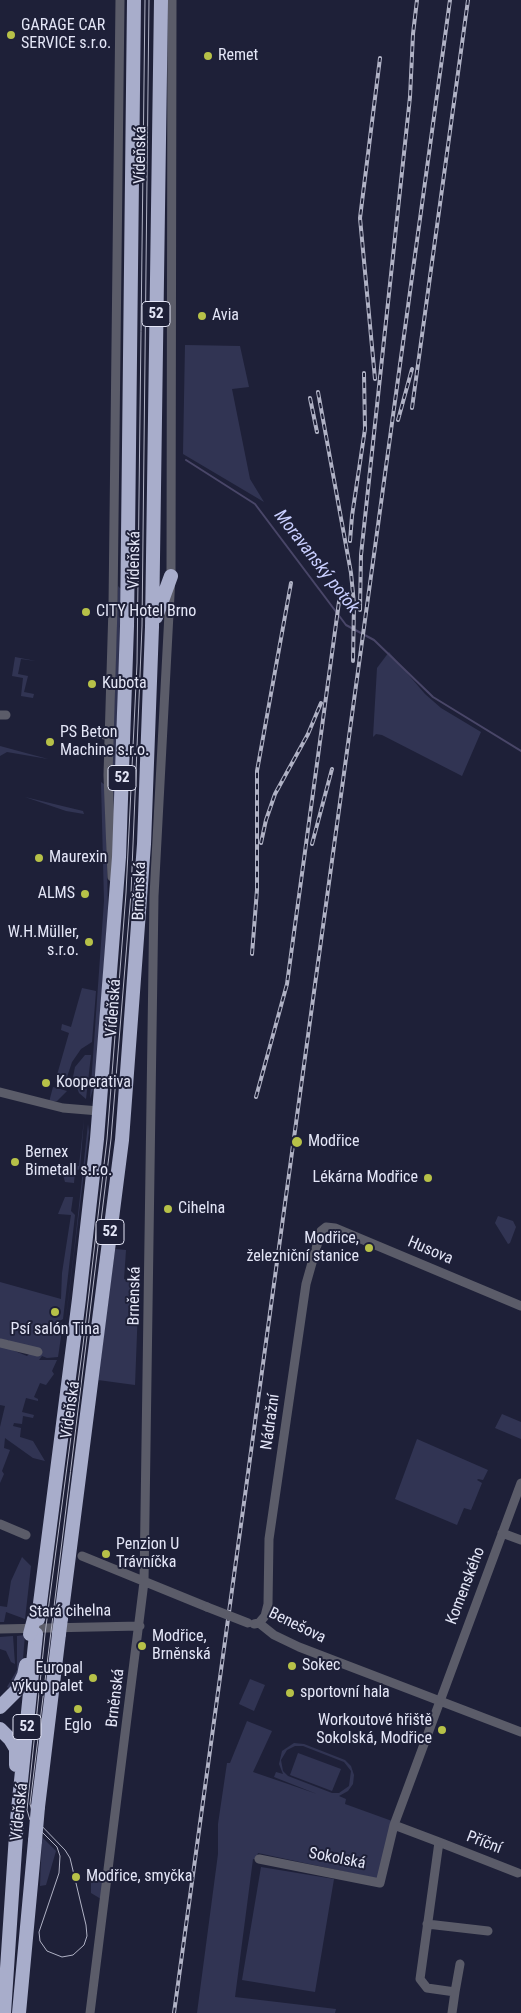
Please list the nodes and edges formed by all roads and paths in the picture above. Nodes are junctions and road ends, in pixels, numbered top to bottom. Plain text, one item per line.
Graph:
1 (120, 0) edge
2 (134, 0) edge
3 (161, 0) edge
4 (172, 0) edge
5 (170, 576) junction
6 (152, 627) junction
7 (95, 733) dead end
8 (110, 736) junction
9 (112, 929) junction
10 (0, 1092) edge
11 (99, 1111) junction
12 (326, 1227) joint
13 (521, 1306) edge
14 (0, 1344) edge
15 (38, 1352) dead end
16 (521, 1483) edge
17 (0, 1524) edge
18 (502, 1533) junction
19 (26, 1535) dead end
20 (521, 1540) edge
21 (82, 1556) dead end
22 (144, 1582) junction
23 (259, 1623) junction
24 (140, 1626) junction
25 (0, 1629) edge
26 (33, 1634) junction
27 (439, 1700) junction
28 (0, 1707) edge
29 (0, 1730) edge
30 (521, 1732) edge
31 (18, 1820) junction
32 (394, 1825) junction
33 (438, 1842) junction
34 (259, 1859) dead end
35 (518, 1873) dead end
36 (427, 1924) junction
37 (488, 1931) dead end
38 (460, 1964) dead end
39 (455, 1992) junction
40 (4, 2013) edge
41 (18, 2013) edge
42 (90, 2013) edge
43 (452, 2013) edge

1 - 8 street, Vídeňská
2 - 9 highway, Vídeňská / 52
3 - 6 highway, Vídeňská / 52
4 - 5 street, Vídeňská
5 - 6 highway
5 - 22 street, Brněnská
6 - 41 highway, Vídeňská / 52, bridge
7 - 8 street
8 - 9 street, Vídeňská
9 - 11 highway, Vídeňská / 52
10 - 11 street
11 - 26 highway, Vídeňská / 52
12 - 13 street, Husova
12 - 23 street, Nádražní
14 - 15 street
16 - 18 street, Komenského
17 - 19 street
18 - 20 street
18 - 27 street, Komenského
21 - 22 street, Benešova
22 - 23 street, Benešova, bridge
22 - 24 street, Brněnská
23 - 27 street, Benešova
24 - 25 street, Stará cihelna
24 - 42 street, Brněnská
26 - 28 highway
26 - 31 highway, Vídeňská / 52
27 - 30 street, Benešova
27 - 32 street, Sokolská
29 - 31 highway
31 - 40 highway, Vídeňská / 52
32 - 33 street
32 - 34 street, Sokolská
33 - 35 street, Příční
33 - 36 street
36 - 37 street
36 - 39 street
38 - 39 street
39 - 43 street

